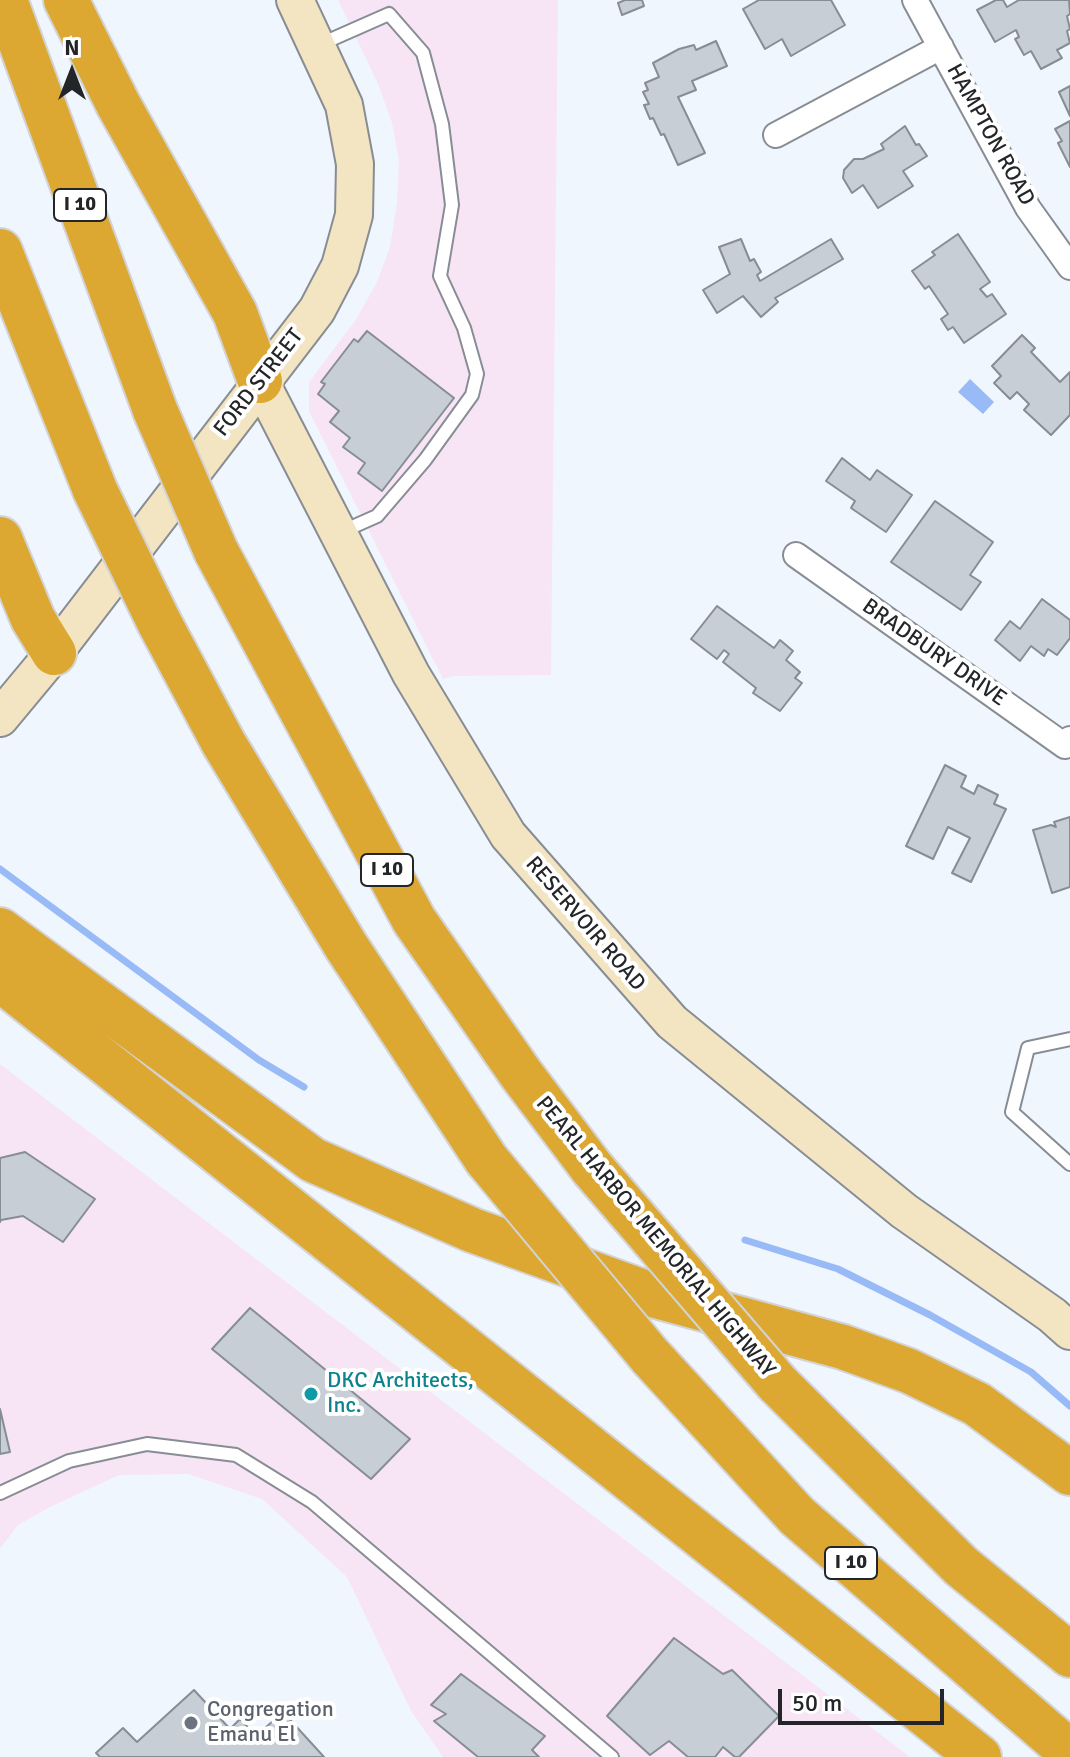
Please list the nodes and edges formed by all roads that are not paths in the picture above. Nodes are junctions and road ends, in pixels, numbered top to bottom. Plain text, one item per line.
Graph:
1 (5, 0) edge
2 (66, 0) edge
3 (295, 0) edge
4 (915, 0) edge
5 (318, 46) junction
6 (941, 47) junction
7 (776, 135) dead end
8 (0, 251) edge
9 (1070, 267) edge
10 (260, 381) junction
11 (339, 533) junction
12 (0, 539) edge
13 (796, 555) dead end
14 (54, 653) junction
15 (0, 718) edge
16 (1070, 739) edge
17 (0, 930) edge
18 (0, 979) edge
19 (1070, 1039) edge
20 (1070, 1164) edge
21 (1070, 1331) edge
22 (1070, 1473) edge
23 (0, 1493) edge
24 (1070, 1655) edge
25 (1070, 1752) edge
26 (612, 1757) edge
27 (979, 1757) edge

1 - 24 highway, PEARL HARBOR MEMORIAL HIGHWAY / I 10, bridge
2 - 10 highway
3 - 5 street, FORD STREET
4 - 6 street, HAMPTON ROAD
5 - 10 street, FORD STREET
5 - 11 lane
6 - 7 street
6 - 9 street, HAMPTON ROAD
8 - 25 highway, I 10, bridge
10 - 11 street, RESERVOIR ROAD
10 - 14 street, FORD STREET
11 - 21 street, RESERVOIR ROAD
12 - 14 highway
13 - 16 street, BRADBURY DRIVE
14 - 15 street, FORD STREET
17 - 22 highway
18 - 27 highway
19 - 20 lane
23 - 26 lane

